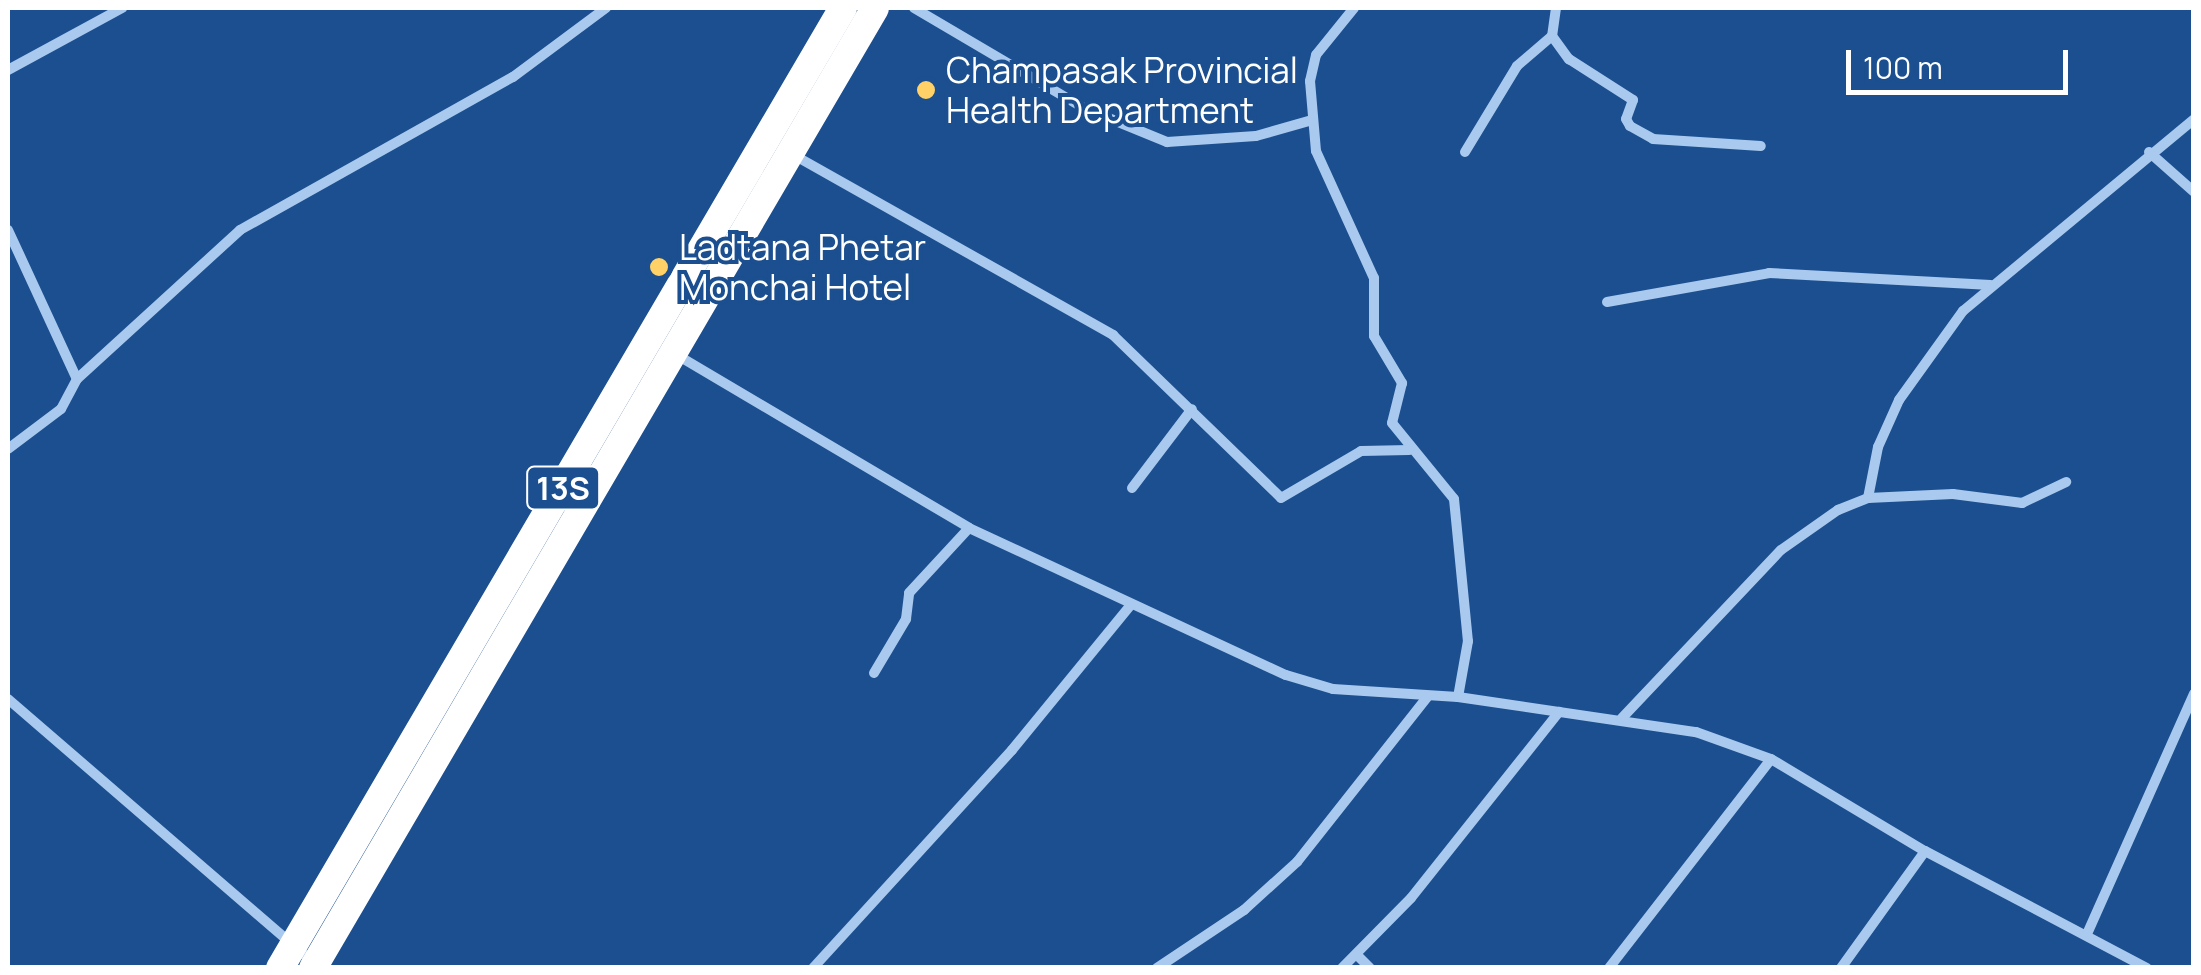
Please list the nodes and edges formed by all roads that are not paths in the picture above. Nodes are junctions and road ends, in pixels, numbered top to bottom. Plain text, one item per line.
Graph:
1 (122, 8) edge
2 (606, 8) edge
3 (843, 8) edge
4 (875, 8) edge
5 (914, 8) edge
6 (1354, 8) edge
7 (1556, 8) edge
8 (1552, 36) junction
9 (8, 70) edge
10 (2194, 119) edge
11 (1312, 120) junction
12 (1761, 146) dead end
13 (1465, 152) dead end
14 (2148, 152) junction
15 (791, 153) junction
16 (2194, 192) edge
17 (8, 230) edge
18 (1991, 285) junction
19 (1607, 302) dead end
20 (646, 337) junction
21 (673, 352) junction
22 (77, 379) junction
23 (1192, 409) junction
24 (8, 449) edge
25 (1409, 450) junction
26 (2066, 482) dead end
27 (1132, 488) dead end
28 (1868, 498) junction
29 (969, 528) junction
30 (1130, 606) junction
31 (874, 673) dead end
32 (2194, 694) edge
33 (1428, 696) junction
34 (1458, 696) junction
35 (8, 699) edge
36 (1560, 712) junction
37 (1622, 718) junction
38 (1771, 758) junction
39 (1925, 851) junction
40 (2086, 934) junction
41 (1357, 955) junction
42 (301, 962) edge
43 (814, 968) edge
44 (1157, 968) edge
45 (1342, 968) edge
46 (1370, 968) edge
47 (1608, 968) edge
48 (1841, 968) edge
49 (2147, 968) edge

1 - 9 street
2 - 22 street
3 - 20 highway, 13S
4 - 15 highway, 13S
5 - 11 street
6 - 11 street
7 - 8 street
8 - 12 street
8 - 13 street
10 - 14 street
11 - 25 street
14 - 16 street
14 - 18 street
15 - 21 highway, 13S
15 - 23 street
17 - 22 street
18 - 19 street
18 - 28 street
20 - 21 street
20 - 42 highway, 13S
21 - 29 street
21 - 42 highway, 13S
22 - 24 street
23 - 25 street
23 - 27 street
25 - 34 street
26 - 28 street
28 - 37 street
29 - 30 street
29 - 31 street
30 - 33 street
30 - 43 street
32 - 40 street
33 - 34 street
33 - 44 street
34 - 36 street
35 - 42 street
36 - 37 street
36 - 41 street
37 - 38 street
38 - 39 street
38 - 47 street
39 - 40 street
39 - 48 street
40 - 49 street
41 - 45 street
41 - 46 street

